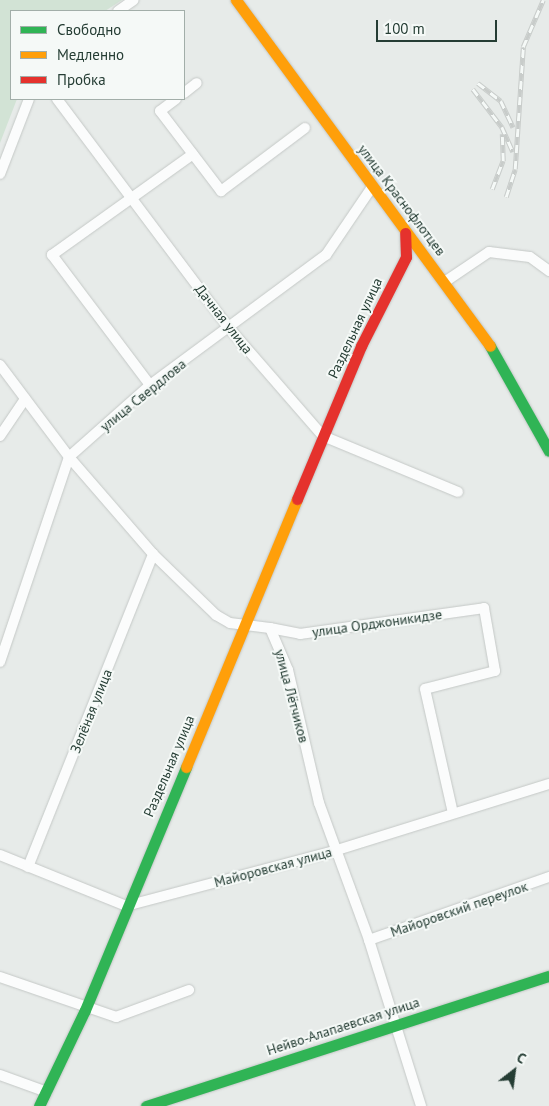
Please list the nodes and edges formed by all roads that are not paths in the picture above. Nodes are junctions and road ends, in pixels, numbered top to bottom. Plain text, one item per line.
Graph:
1 (134, 0) edge
2 (236, 0) edge
3 (119, 10) edge
4 (197, 83) dead end
5 (185, 92) edge
6 (29, 100) edge
7 (57, 100) edge
8 (175, 100) edge
9 (305, 128) dead end
10 (193, 154) junction
11 (0, 174) edge
12 (372, 186) junction
13 (132, 197) junction
14 (405, 233) junction
15 (549, 271) edge
16 (446, 281) junction
17 (229, 328) junction
18 (0, 365) edge
19 (150, 386) junction
20 (25, 399) junction
21 (0, 436) edge
22 (323, 436) junction
23 (549, 451) edge
24 (69, 457) junction
25 (458, 492) dead end
26 (153, 554) junction
27 (246, 622) junction
28 (270, 628) junction
29 (0, 662) edge
30 (549, 784) edge
31 (453, 813) junction
32 (334, 851) junction
33 (0, 855) edge
34 (28, 867) junction
35 (549, 877) edge
36 (126, 906) junction
37 (369, 940) junction
38 (549, 976) edge
39 (0, 977) edge
40 (189, 990) dead end
41 (85, 1010) junction
42 (396, 1025) junction
43 (0, 1075) edge
44 (47, 1092) junction
45 (39, 1106) edge
46 (146, 1106) edge
47 (421, 1106) edge

1 - 3 street
2 - 12 street, улица Краснофлотцев
4 - 5 street
6 - 11 street
7 - 13 street, Дачная улица
8 - 10 street
9 - 10 street
10 - 13 street
12 - 14 street, улица Краснофлотцев
12 - 17 street, улица Свердлова
13 - 17 street, Дачная улица
13 - 19 street
14 - 16 street, улица Краснофлотцев
14 - 22 street, Раздельная улица
15 - 16 street
16 - 23 street, улица Краснофлотцев
17 - 19 street, улица Свердлова
17 - 22 street, Дачная улица
18 - 20 street
19 - 24 street, улица Свердлова
20 - 21 street
20 - 24 street
22 - 25 street
22 - 27 street, Раздельная улица
24 - 26 street
24 - 29 street
26 - 27 street
26 - 34 street, Зелёная улица
27 - 28 street
27 - 36 street, Раздельная улица
28 - 31 street, улица Орджоникидзе
28 - 32 street, улица Лётчиков
30 - 31 street, Майоровская улица
31 - 32 street, Майоровская улица
32 - 36 street, Майоровская улица
32 - 37 street, улица Лётчиков
33 - 34 street
34 - 36 street
35 - 37 street, Майоровский переулок
36 - 41 street, Раздельная улица
37 - 42 street, улица Лётчиков
38 - 42 street, Нейво-Алапаевская улица
39 - 41 street
40 - 41 street
41 - 44 street, Раздельная улица
42 - 46 street, Нейво-Алапаевская улица
42 - 47 street, улица Лётчиков
43 - 44 street
44 - 45 street, Раздельная улица

